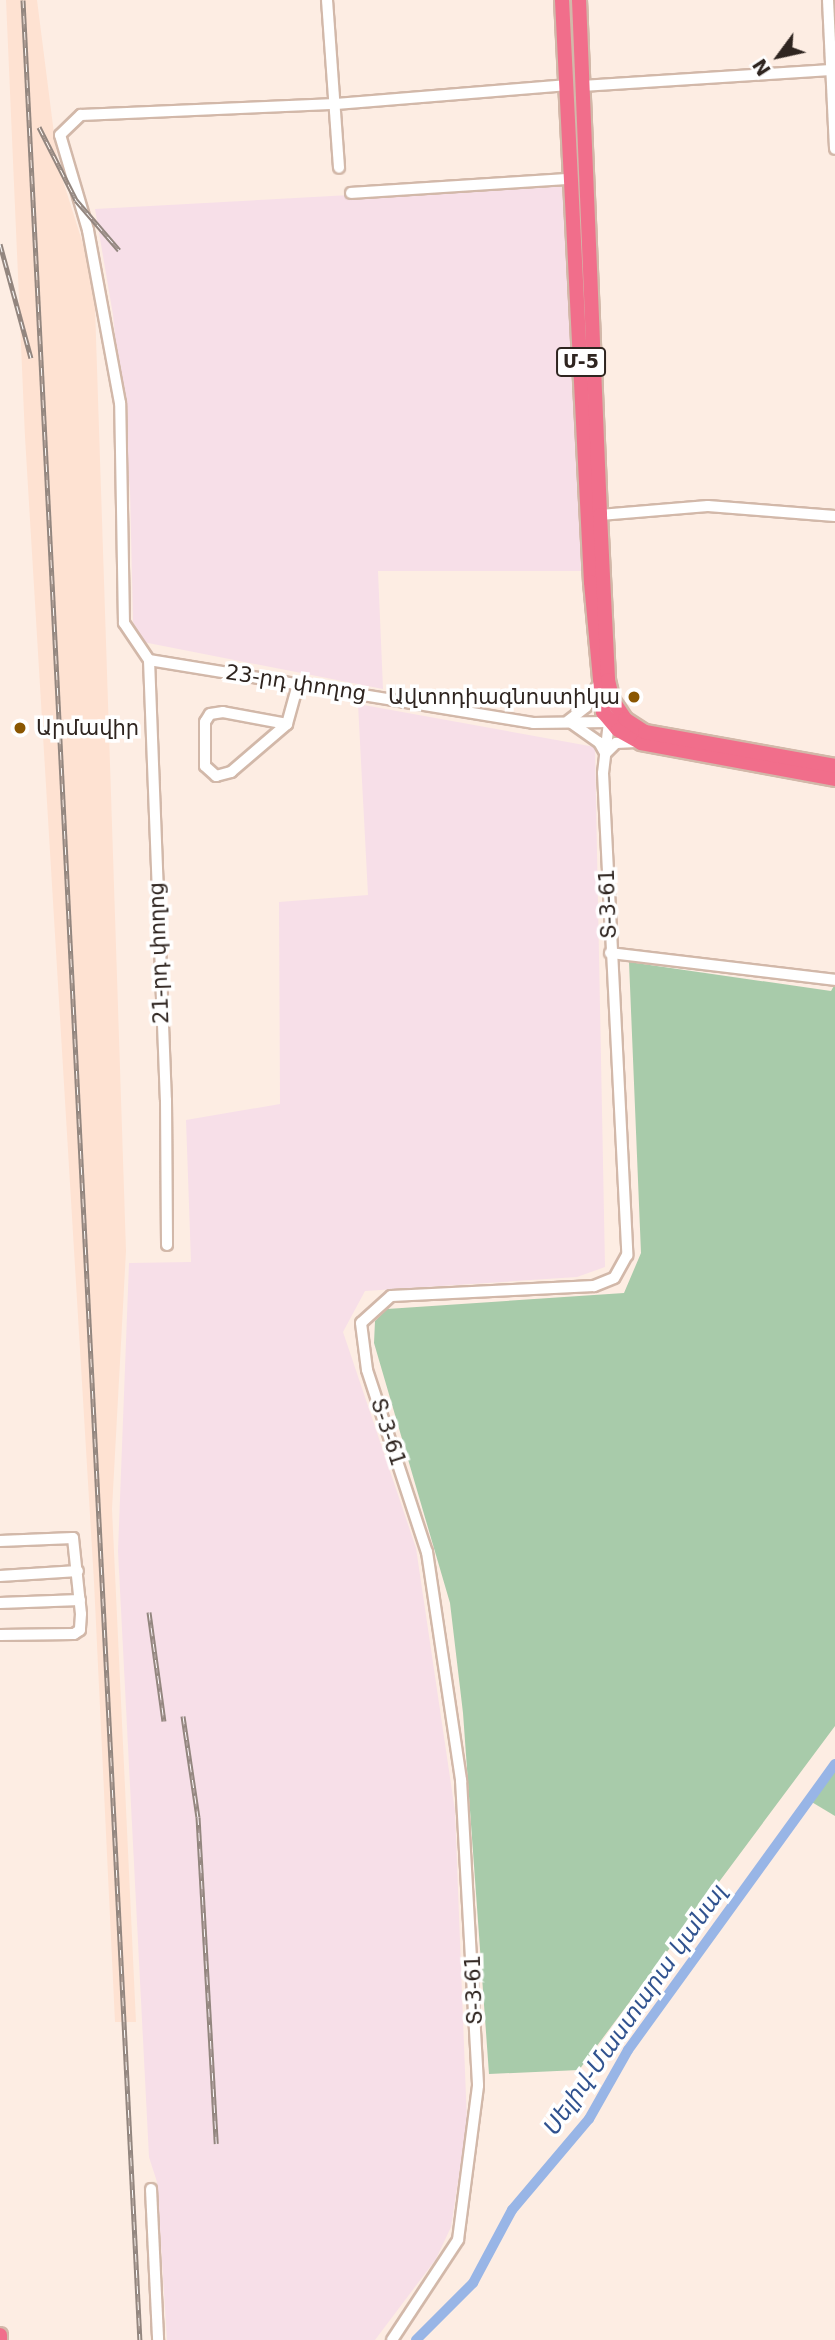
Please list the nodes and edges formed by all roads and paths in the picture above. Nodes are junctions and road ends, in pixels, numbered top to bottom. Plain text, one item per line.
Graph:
1 (327, 0) edge
2 (562, 0) edge
3 (579, 0) edge
4 (828, 0) edge
5 (833, 70) junction
6 (565, 85) junction
7 (583, 86) junction
8 (336, 104) junction
9 (835, 149) edge
10 (339, 167) dead end
11 (570, 180) junction
12 (351, 193) dead end
13 (588, 377) junction
14 (600, 515) junction
15 (835, 516) edge
16 (149, 660) junction
17 (298, 684) junction
18 (597, 686) junction
19 (614, 718) junction
20 (568, 721) junction
21 (288, 724) junction
22 (641, 743) junction
23 (606, 753) junction
24 (835, 766) edge
25 (835, 779) edge
26 (610, 953) junction
27 (835, 980) edge
28 (167, 1245) dead end
29 (0, 1541) edge
30 (78, 1571) junction
31 (0, 1576) edge
32 (80, 1600) junction
33 (0, 1603) edge
34 (0, 1635) edge
35 (151, 2189) dead end
36 (158, 2340) edge
37 (391, 2340) edge

1 - 8 street
2 - 6 highway, Մ-5
3 - 7 highway, Մ-5
4 - 5 street
5 - 7 street
5 - 9 street
6 - 8 street
6 - 11 highway, Մ-5
7 - 13 highway, Մ-5
8 - 10 street
8 - 16 street
11 - 12 street
11 - 13 highway, Մ-5
13 - 14 highway, Մ-5
13 - 18 highway, Մ-5
14 - 15 street
14 - 19 highway, Մ-5
16 - 17 street, 23-րդ փողոց
16 - 28 street, 21-րդ փողոց
17 - 20 street, 23-րդ փողոց
17 - 21 street
18 - 19 highway, Մ-5
18 - 20 street
19 - 20 street, 23-րդ փողոց
19 - 22 highway
19 - 23 street, Տ-3-61 / Տ-3-61
19 - 24 highway
20 - 23 street
21 - 21 street
22 - 23 street
22 - 25 highway
23 - 26 street, Տ-3-61 / Տ-3-61
26 - 27 street
26 - 37 street, Տ-3-61 / Տ-3-61
29 - 30 street
30 - 31 street
30 - 32 street
32 - 33 street
32 - 34 street
35 - 36 street

